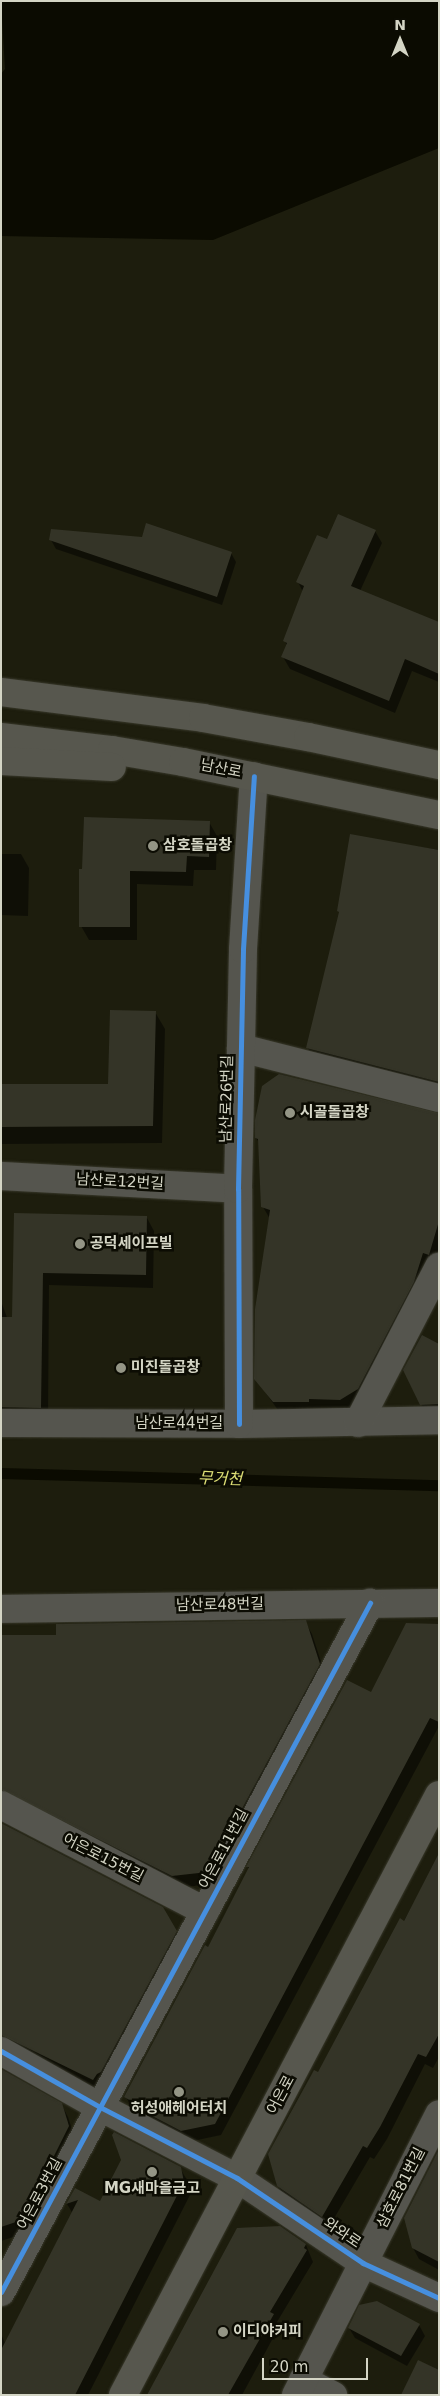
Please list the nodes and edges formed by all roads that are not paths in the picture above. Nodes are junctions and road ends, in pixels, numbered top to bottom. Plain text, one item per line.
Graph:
1 (1, 692) edge
2 (1, 737) edge
3 (1, 761) edge
4 (439, 764) edge
5 (254, 776) junction
6 (439, 815) edge
7 (241, 1048) junction
8 (439, 1098) edge
9 (1, 1176) edge
10 (238, 1189) junction
11 (439, 1267) edge
12 (439, 1420) edge
13 (1, 1423) edge
14 (358, 1423) junction
15 (239, 1424) junction
16 (370, 1603) junction
17 (439, 1603) edge
18 (1, 1609) edge
19 (439, 1795) edge
20 (1, 1805) edge
21 (205, 1911) junction
22 (1, 2051) edge
23 (100, 2107) junction
24 (435, 2131) edge
25 (237, 2178) junction
26 (9, 2258) edge
27 (364, 2263) junction
28 (1, 2292) edge
29 (439, 2298) edge
30 (299, 2388) edge
31 (123, 2395) edge
32 (333, 2395) edge

1 - 4 main road
2 - 5 main road, 남산로
3 - 5 main road
5 - 6 main road, 남산로
5 - 7 street, 남산로26번길
7 - 8 street, 남산로26번길
7 - 10 street, 남산로26번길
9 - 10 street, 남산로12번길
10 - 15 street, 남산로26번길
11 - 14 street
12 - 14 street, 남산로44번길
13 - 15 street, 남산로44번길
14 - 15 street, 남산로44번길
16 - 17 street, 남산로48번길
16 - 18 street, 남산로48번길
16 - 21 street, 어은로11번길
19 - 25 main road, 어은로
20 - 21 street, 어은로15번길
21 - 23 street, 어은로11번길
22 - 23 street
23 - 25 street
23 - 26 street, 어은로3번길
24 - 27 street, 삼호로81번길
25 - 27 street, 와와로
25 - 31 main road, 어은로
26 - 28 street, 어은로3번길
27 - 29 street, 와와로
27 - 30 street, 삼호로81번길
30 - 32 street

